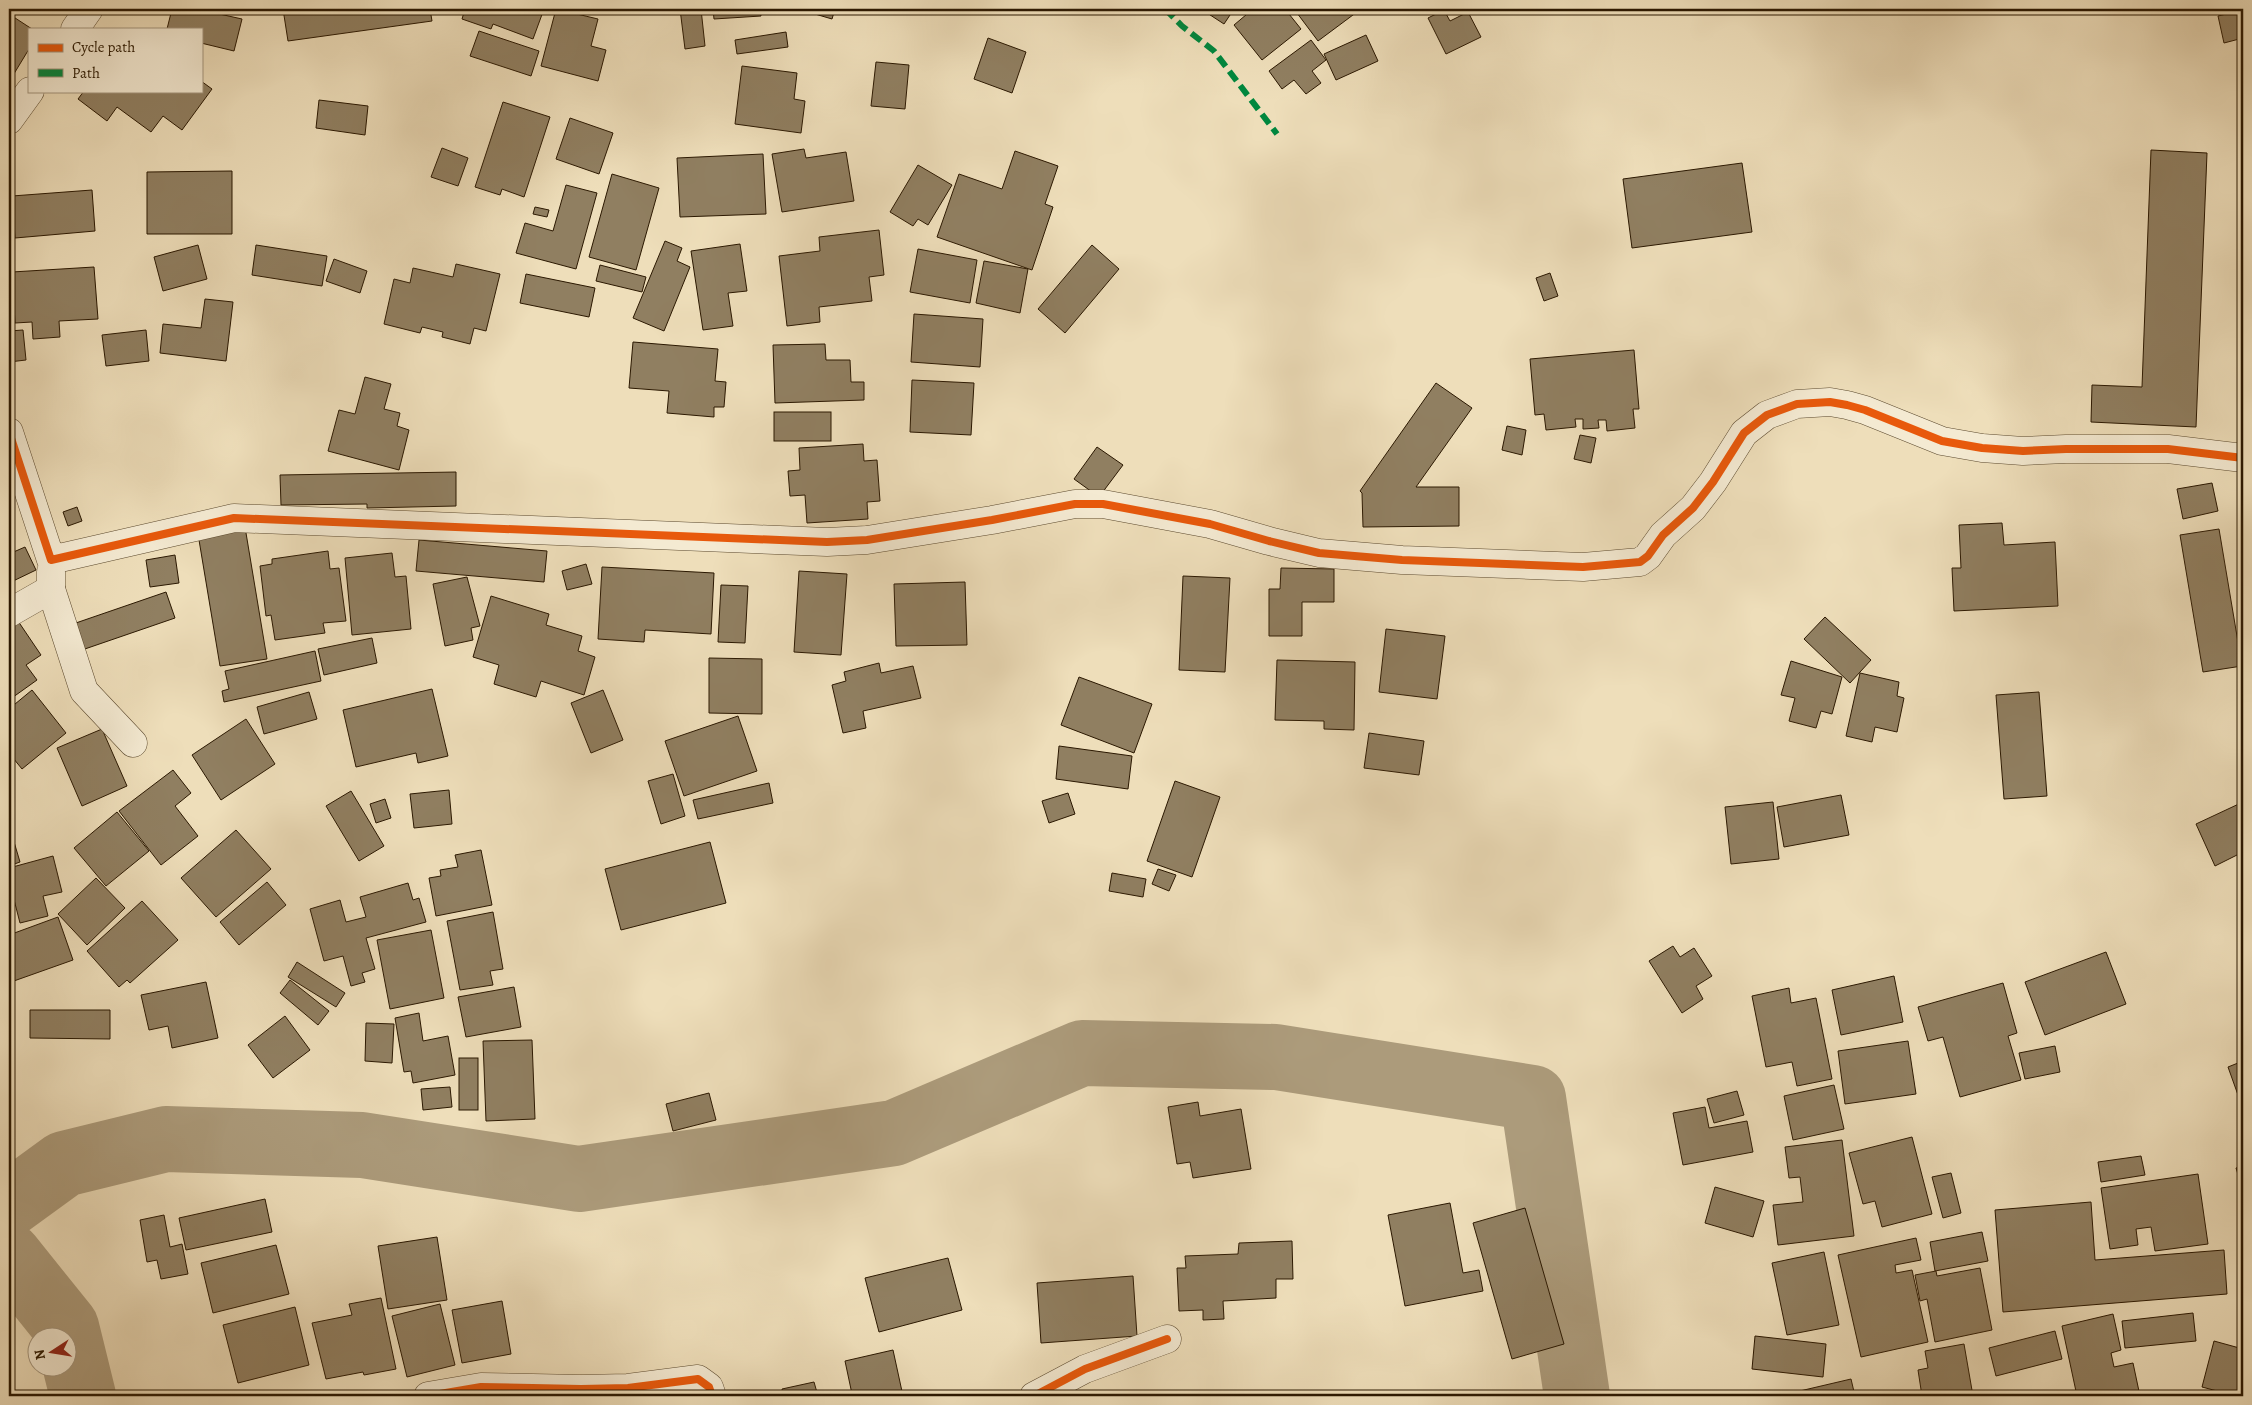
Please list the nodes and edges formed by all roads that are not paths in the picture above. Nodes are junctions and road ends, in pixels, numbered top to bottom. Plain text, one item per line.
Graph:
1 (89, 9) edge
2 (77, 28) edge
3 (29, 92) edge
4 (9, 120) edge
5 (9, 432) edge
6 (2243, 458) edge
7 (52, 560) junction
8 (51, 589) junction
9 (9, 613) edge
10 (133, 743) dead end
11 (1167, 1339) dead end
12 (580, 1393) edge
13 (428, 1396) edge
14 (712, 1396) edge
15 (1034, 1396) edge

1 - 2 street
3 - 4 street
5 - 7 street
6 - 7 street
7 - 8 street
8 - 9 street
8 - 10 street
11 - 15 street
12 - 13 street
12 - 14 street

